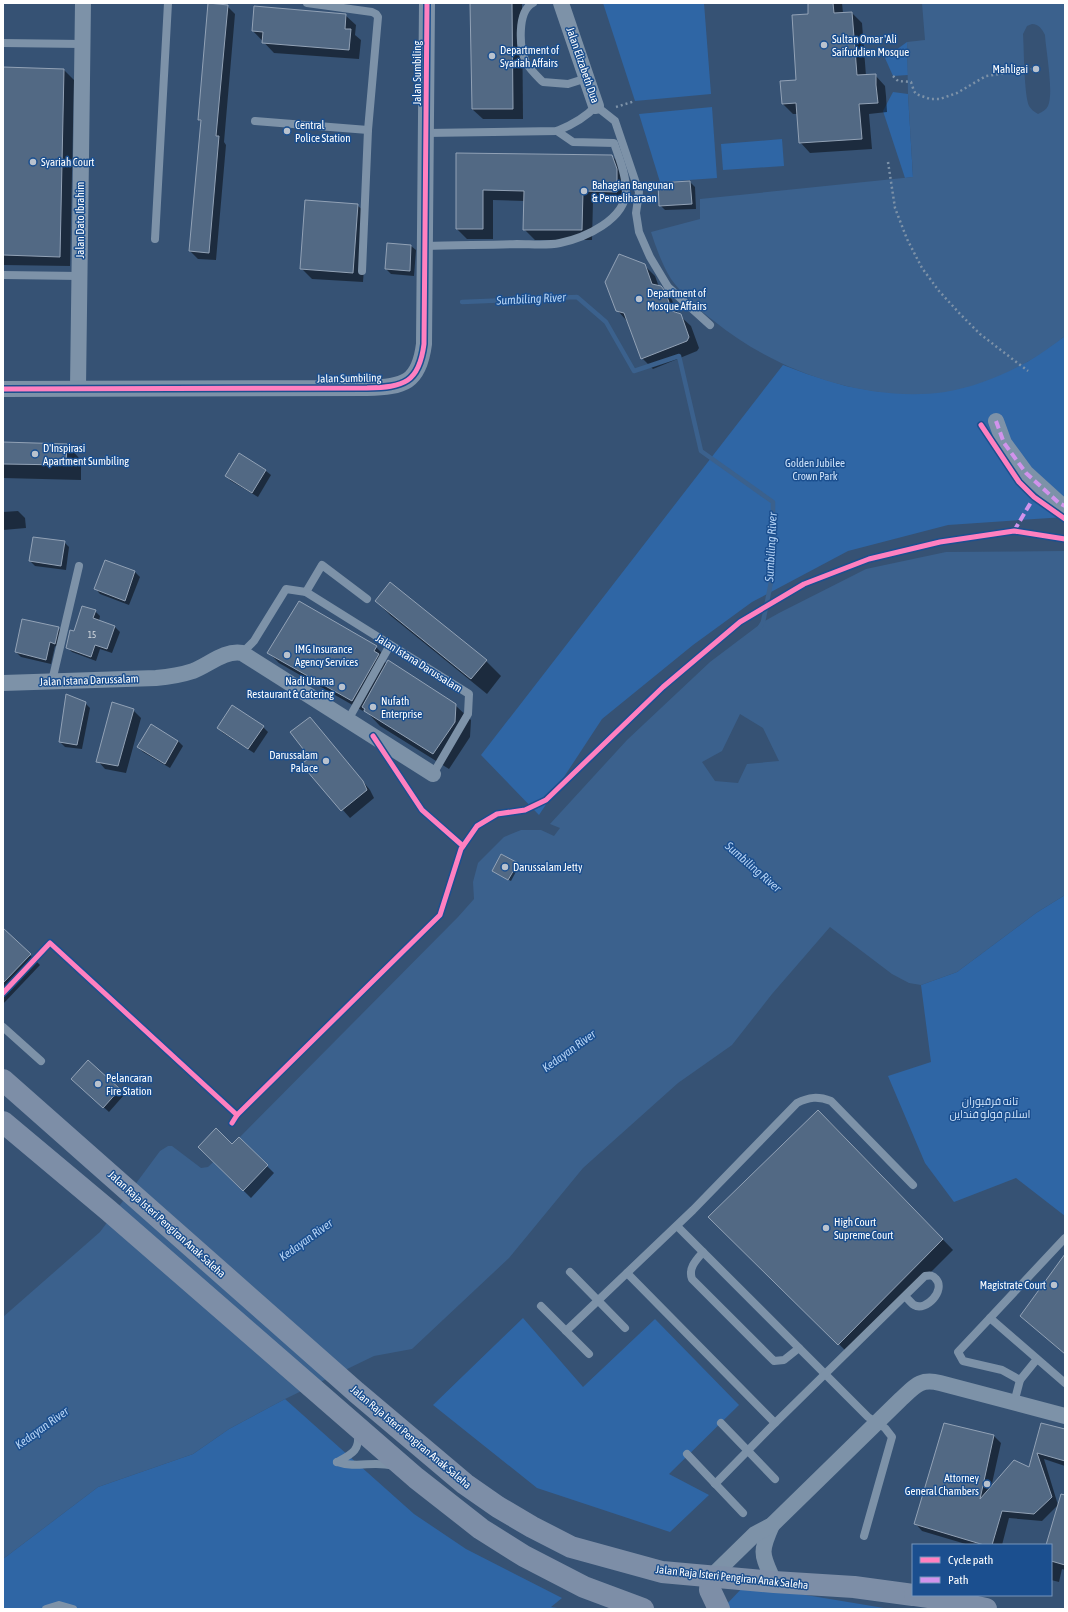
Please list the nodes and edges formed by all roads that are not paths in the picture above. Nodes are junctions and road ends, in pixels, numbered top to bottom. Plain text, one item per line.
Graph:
1 (83, 3) edge
2 (168, 3) edge
3 (307, 3) edge
4 (427, 3) edge
5 (533, 3) edge
6 (561, 3) edge
7 (320, 4) edge
8 (3, 43) edge
9 (82, 44) junction
10 (587, 78) junction
11 (599, 109) junction
12 (255, 121) dead end
13 (368, 130) junction
14 (557, 131) junction
15 (426, 133) junction
16 (155, 239) dead end
17 (426, 246) junction
18 (362, 271) dead end
19 (3, 275) edge
20 (80, 276) junction
21 (710, 325) dead end
22 (78, 388) junction
23 (3, 389) edge
24 (996, 421) dead end
25 (1065, 506) edge
26 (79, 566) dead end
27 (306, 592) junction
28 (367, 599) dead end
29 (390, 645) junction
30 (242, 652) junction
31 (52, 681) junction
32 (3, 683) edge
33 (348, 720) junction
34 (433, 774) joint
35 (3, 1027) edge
36 (41, 1061) dead end
37 (3, 1080) edge
38 (3, 1122) edge
39 (913, 1185) dead end
40 (676, 1226) junction
41 (1065, 1238) edge
42 (703, 1252) junction
43 (570, 1272) dead end
44 (628, 1273) junction
45 (905, 1296) dead end
46 (598, 1300) junction
47 (541, 1306) dead end
48 (990, 1318) junction
49 (625, 1328) dead end
50 (566, 1331) junction
51 (800, 1348) junction
52 (589, 1354) dead end
53 (1037, 1359) junction
54 (826, 1375) junction
55 (1020, 1380) junction
56 (1065, 1383) edge
57 (1014, 1402) junction
58 (1065, 1416) edge
59 (721, 1422) dead end
60 (877, 1423) junction
61 (775, 1424) junction
62 (358, 1429) junction
63 (748, 1451) junction
64 (687, 1454) dead end
65 (406, 1470) junction
66 (775, 1479) dead end
67 (715, 1484) junction
68 (743, 1513) dead end
69 (772, 1525) junction
70 (864, 1536) dead end
71 (711, 1577) junction
72 (774, 1582) junction
73 (912, 1595) edge
74 (913, 1596) edge
75 (921, 1596) edge
76 (70, 1608) edge
77 (46, 1609) edge
78 (643, 1609) edge
79 (719, 1609) edge
80 (894, 1609) edge
81 (986, 1609) edge

1 - 9 street, Jalan Dato Ibrahim
2 - 16 lane
3 - 7 lane
4 - 15 street, Jalan Sumbiling
5 - 10 lane
6 - 10 street, Jalan Elizabeth Dua
7 - 13 lane
8 - 9 lane
9 - 20 street, Jalan Dato Ibrahim
10 - 11 street, Jalan Elizabeth Dua
11 - 14 lane
11 - 21 lane, Jalan Elizabeth Dua
12 - 13 lane
13 - 18 lane
14 - 15 lane
14 - 17 lane
15 - 17 street, Jalan Sumbiling
17 - 22 street, Jalan Sumbiling
19 - 20 lane
20 - 22 street, Jalan Dato Ibrahim
22 - 23 street, Jalan Sumbiling
24 - 25 street
26 - 31 lane
27 - 28 lane
27 - 29 lane, Jalan Istana Darussalam
27 - 30 lane, Jalan Istana Darussalam
29 - 33 lane
29 - 34 lane, Jalan Istana Darussalam
30 - 31 street, Jalan Istana Darussalam
30 - 33 street, Jalan Istana Darussalam
31 - 32 street, Jalan Istana Darussalam
33 - 34 street, Jalan Istana Darussalam
35 - 36 lane
37 - 71 main road, Jalan Raja Isteri Pengiran Anak Saleha
38 - 62 main road
39 - 40 lane
40 - 42 lane
40 - 44 lane
41 - 48 lane
42 - 51 lane
42 - 51 lane
43 - 46 lane
44 - 46 lane
44 - 61 lane
45 - 54 lane
46 - 49 lane
46 - 50 lane
47 - 50 lane
48 - 53 lane
48 - 55 lane
50 - 52 lane
51 - 54 lane
53 - 55 lane
53 - 56 lane
54 - 60 lane
54 - 61 lane
55 - 57 lane
57 - 58 street
57 - 60 street
59 - 63 lane
60 - 69 street
60 - 70 lane
61 - 63 lane
62 - 65 main road
62 - 65 lane
63 - 66 lane
63 - 67 lane
64 - 67 lane
65 - 78 main road
67 - 68 lane
69 - 71 street
69 - 72 street
71 - 72 main road, Jalan Raja Isteri Pengiran Anak Saleha
71 - 79 main road
72 - 73 main road, Jalan Raja Isteri Pengiran Anak Saleha
74 - 80 main road
75 - 81 main road, Jalan Raja Isteri Pengiran Anak Saleha
76 - 77 lane

